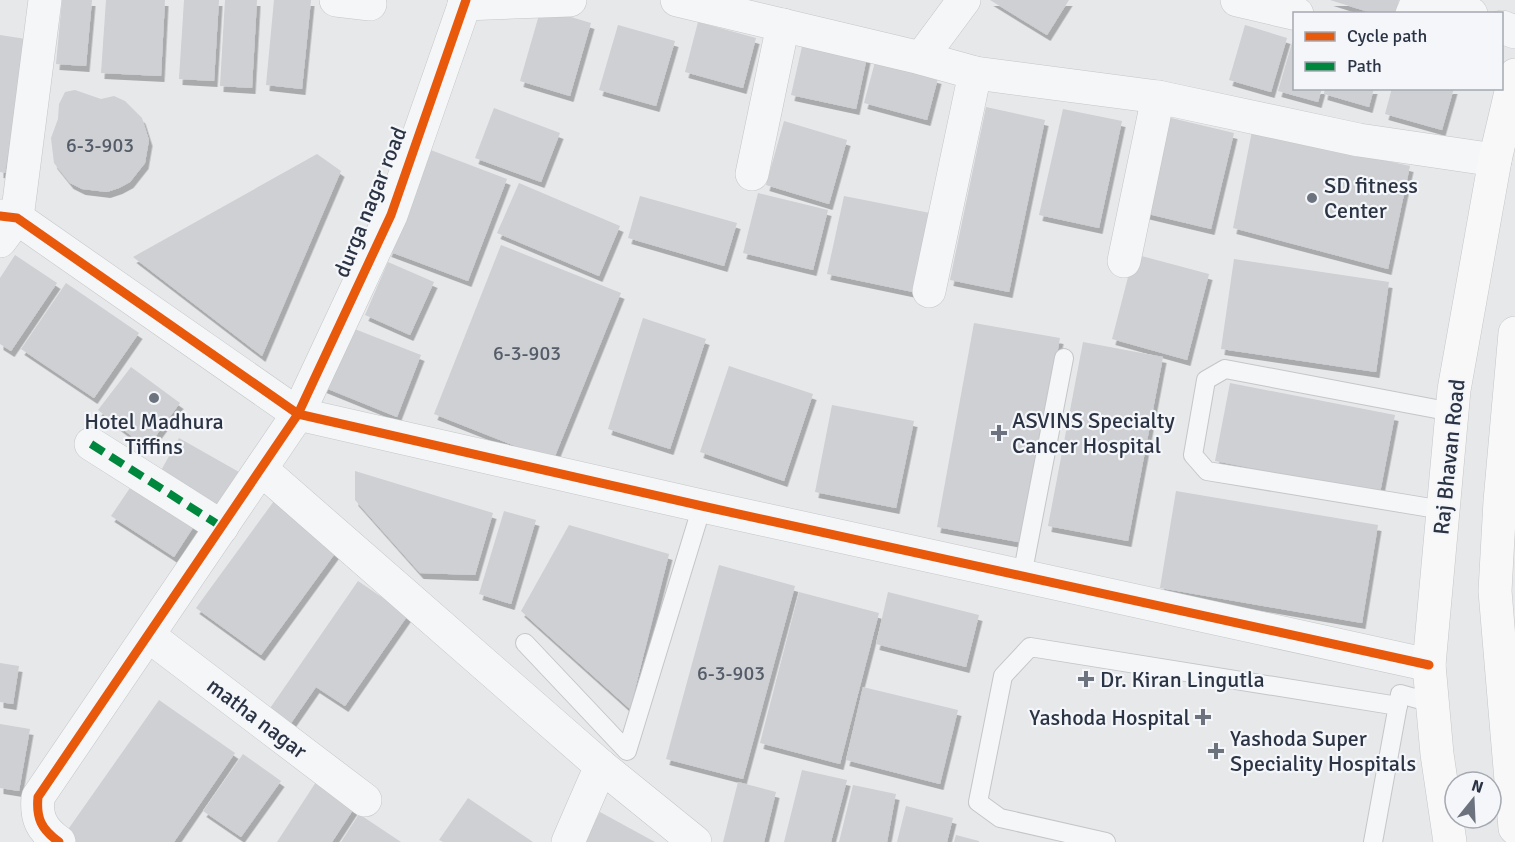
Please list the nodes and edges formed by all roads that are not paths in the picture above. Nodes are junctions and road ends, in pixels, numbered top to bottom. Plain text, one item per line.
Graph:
1 (45, 0) edge
2 (336, 0) edge
3 (570, 0) edge
4 (677, 0) edge
5 (964, 0) edge
6 (1237, 0) edge
7 (1442, 0) edge
8 (465, 2) edge
9 (370, 4) dead end
10 (744, 8) edge
11 (1467, 12) edge
12 (1293, 13) edge
13 (783, 25) junction
14 (921, 58) junction
15 (975, 73) junction
16 (1515, 75) edge
17 (1158, 97) junction
18 (1495, 160) junction
19 (752, 174) dead end
20 (6, 225) edge
21 (1124, 261) dead end
22 (929, 291) dead end
23 (1515, 333) edge
24 (1064, 358) dead end
25 (1452, 412) junction
26 (298, 414) junction
27 (91, 444) dead end
28 (261, 469) junction
29 (702, 506) junction
30 (1443, 510) junction
31 (1507, 522) edge
32 (222, 527) junction
33 (1022, 576) junction
34 (149, 636) junction
35 (525, 643) dead end
36 (1429, 665) junction
37 (1432, 703) junction
38 (1398, 706) junction
39 (601, 766) junction
40 (365, 800) dead end
41 (1515, 828) edge
42 (59, 842) edge
43 (568, 842) edge
44 (695, 842) edge
45 (1106, 842) edge
46 (1373, 842) edge
47 (1450, 842) edge

1 - 20 street
2 - 9 street
3 - 8 street
4 - 10 street
5 - 14 street
6 - 12 street
7 - 11 street
8 - 26 street, durga nagar road
10 - 13 street
13 - 14 street
13 - 19 street
14 - 15 street
15 - 17 street
15 - 22 street
16 - 18 main road, Raj Bhavan Road
17 - 18 street
17 - 21 street
18 - 25 main road, Raj Bhavan Road
20 - 26 street
23 - 31 main road
24 - 33 lane
25 - 30 main road, Raj Bhavan Road
25 - 30 lane
26 - 28 street, durga nagar road
26 - 29 street
27 - 32 street
28 - 32 street, durga nagar road
28 - 39 street
29 - 33 street
29 - 35 lane
30 - 36 main road, Raj Bhavan Road
31 - 41 main road
32 - 34 street, durga nagar road
33 - 36 street
34 - 40 street, matha nagar
34 - 42 street, durga nagar road
36 - 37 main road, Raj Bhavan Road
37 - 38 lane
37 - 47 main road, Raj Bhavan Road
38 - 45 lane
38 - 46 lane
39 - 43 street
39 - 44 street

